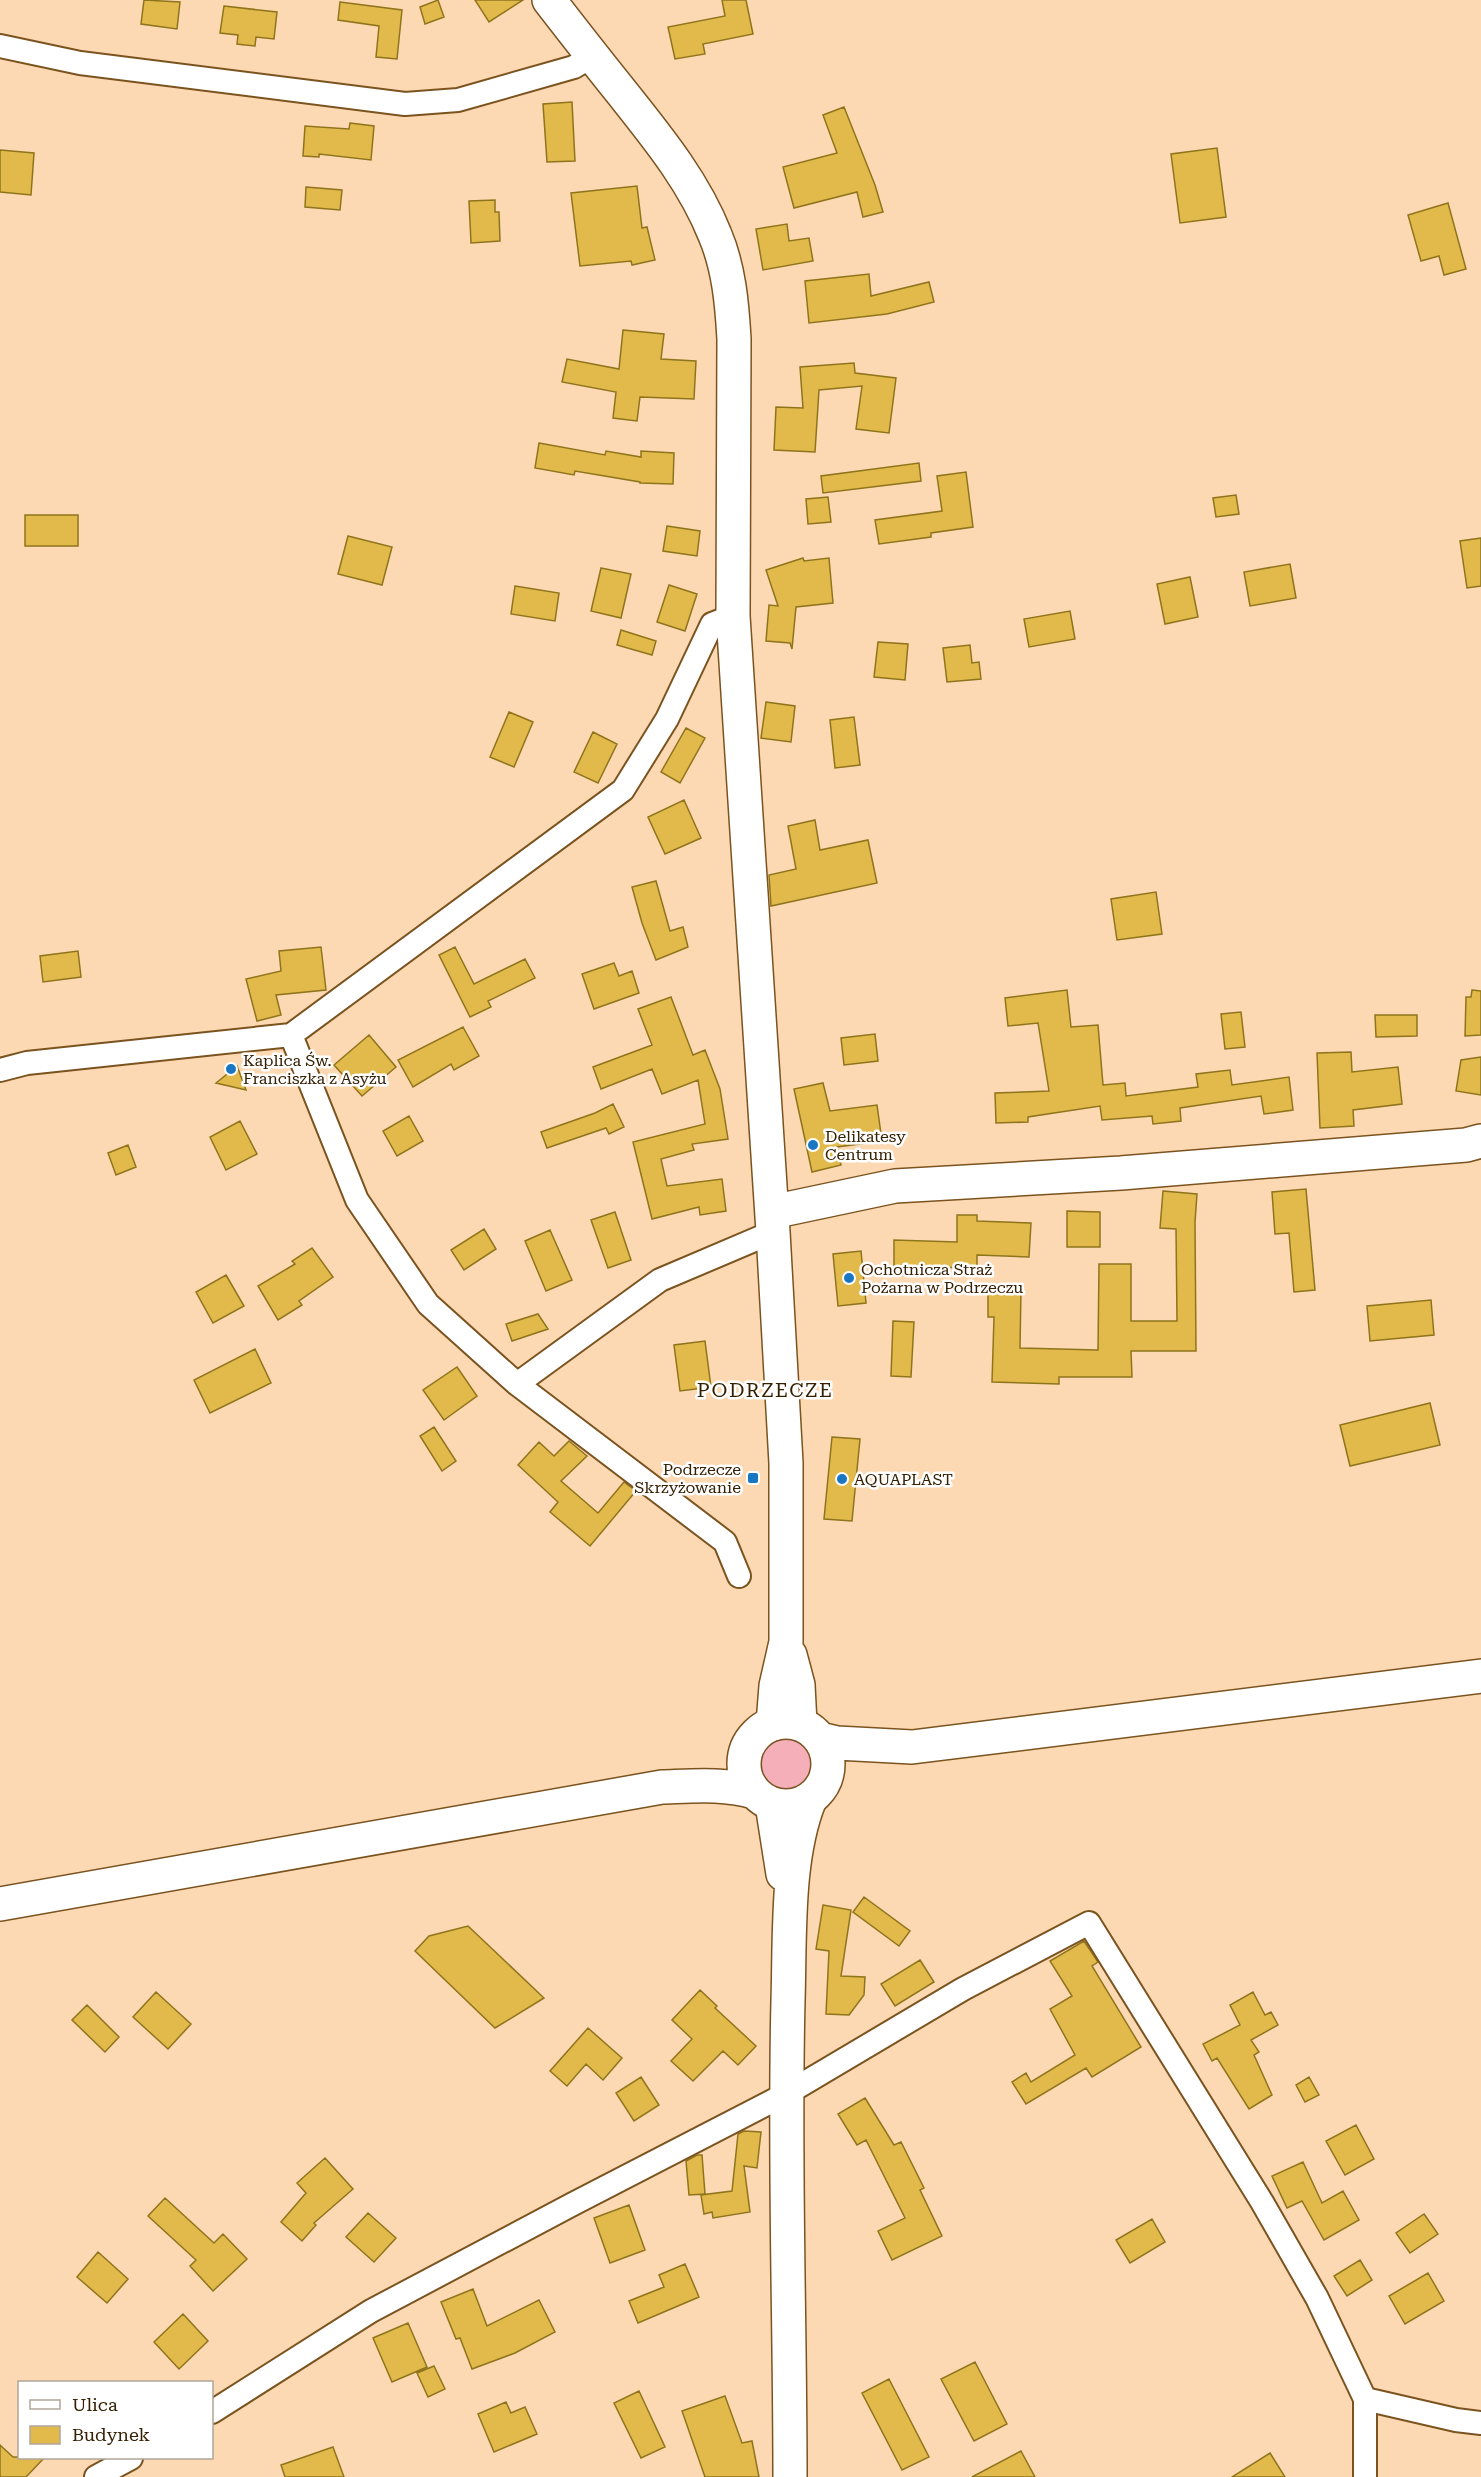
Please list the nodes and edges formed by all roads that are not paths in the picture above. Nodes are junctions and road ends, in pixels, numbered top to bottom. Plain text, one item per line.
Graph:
1 (549, 0) edge
2 (0, 46) edge
3 (592, 56) junction
4 (733, 616) junction
5 (291, 1035) junction
6 (0, 1070) edge
7 (1481, 1141) edge
8 (773, 1222) junction
9 (517, 1384) junction
10 (739, 1576) dead end
11 (1481, 1676) edge
12 (797, 1729) junction
13 (912, 1747) junction
14 (745, 1753) junction
15 (662, 1787) junction
16 (818, 1789) junction
17 (763, 1798) junction
18 (0, 1904) edge
19 (790, 1917) junction
20 (786, 2094) junction
21 (1365, 2399) junction
22 (213, 2411) edge
23 (1481, 2423) edge
24 (128, 2459) edge
25 (96, 2477) edge
26 (790, 2477) edge
27 (1365, 2477) edge

1 - 3 street
2 - 3 street
3 - 4 street
4 - 5 street
4 - 8 street
5 - 6 street
5 - 9 street
7 - 8 street
8 - 9 street
8 - 12 street
9 - 10 street
11 - 13 street
12 - 13 street
12 - 14 street
12 - 16 street
13 - 16 street
14 - 15 street
14 - 17 street
15 - 17 street
15 - 18 street
16 - 17 street
16 - 19 street
17 - 19 street
19 - 20 street
20 - 21 street
20 - 22 street
20 - 26 street
21 - 23 street
21 - 27 street
24 - 25 street

